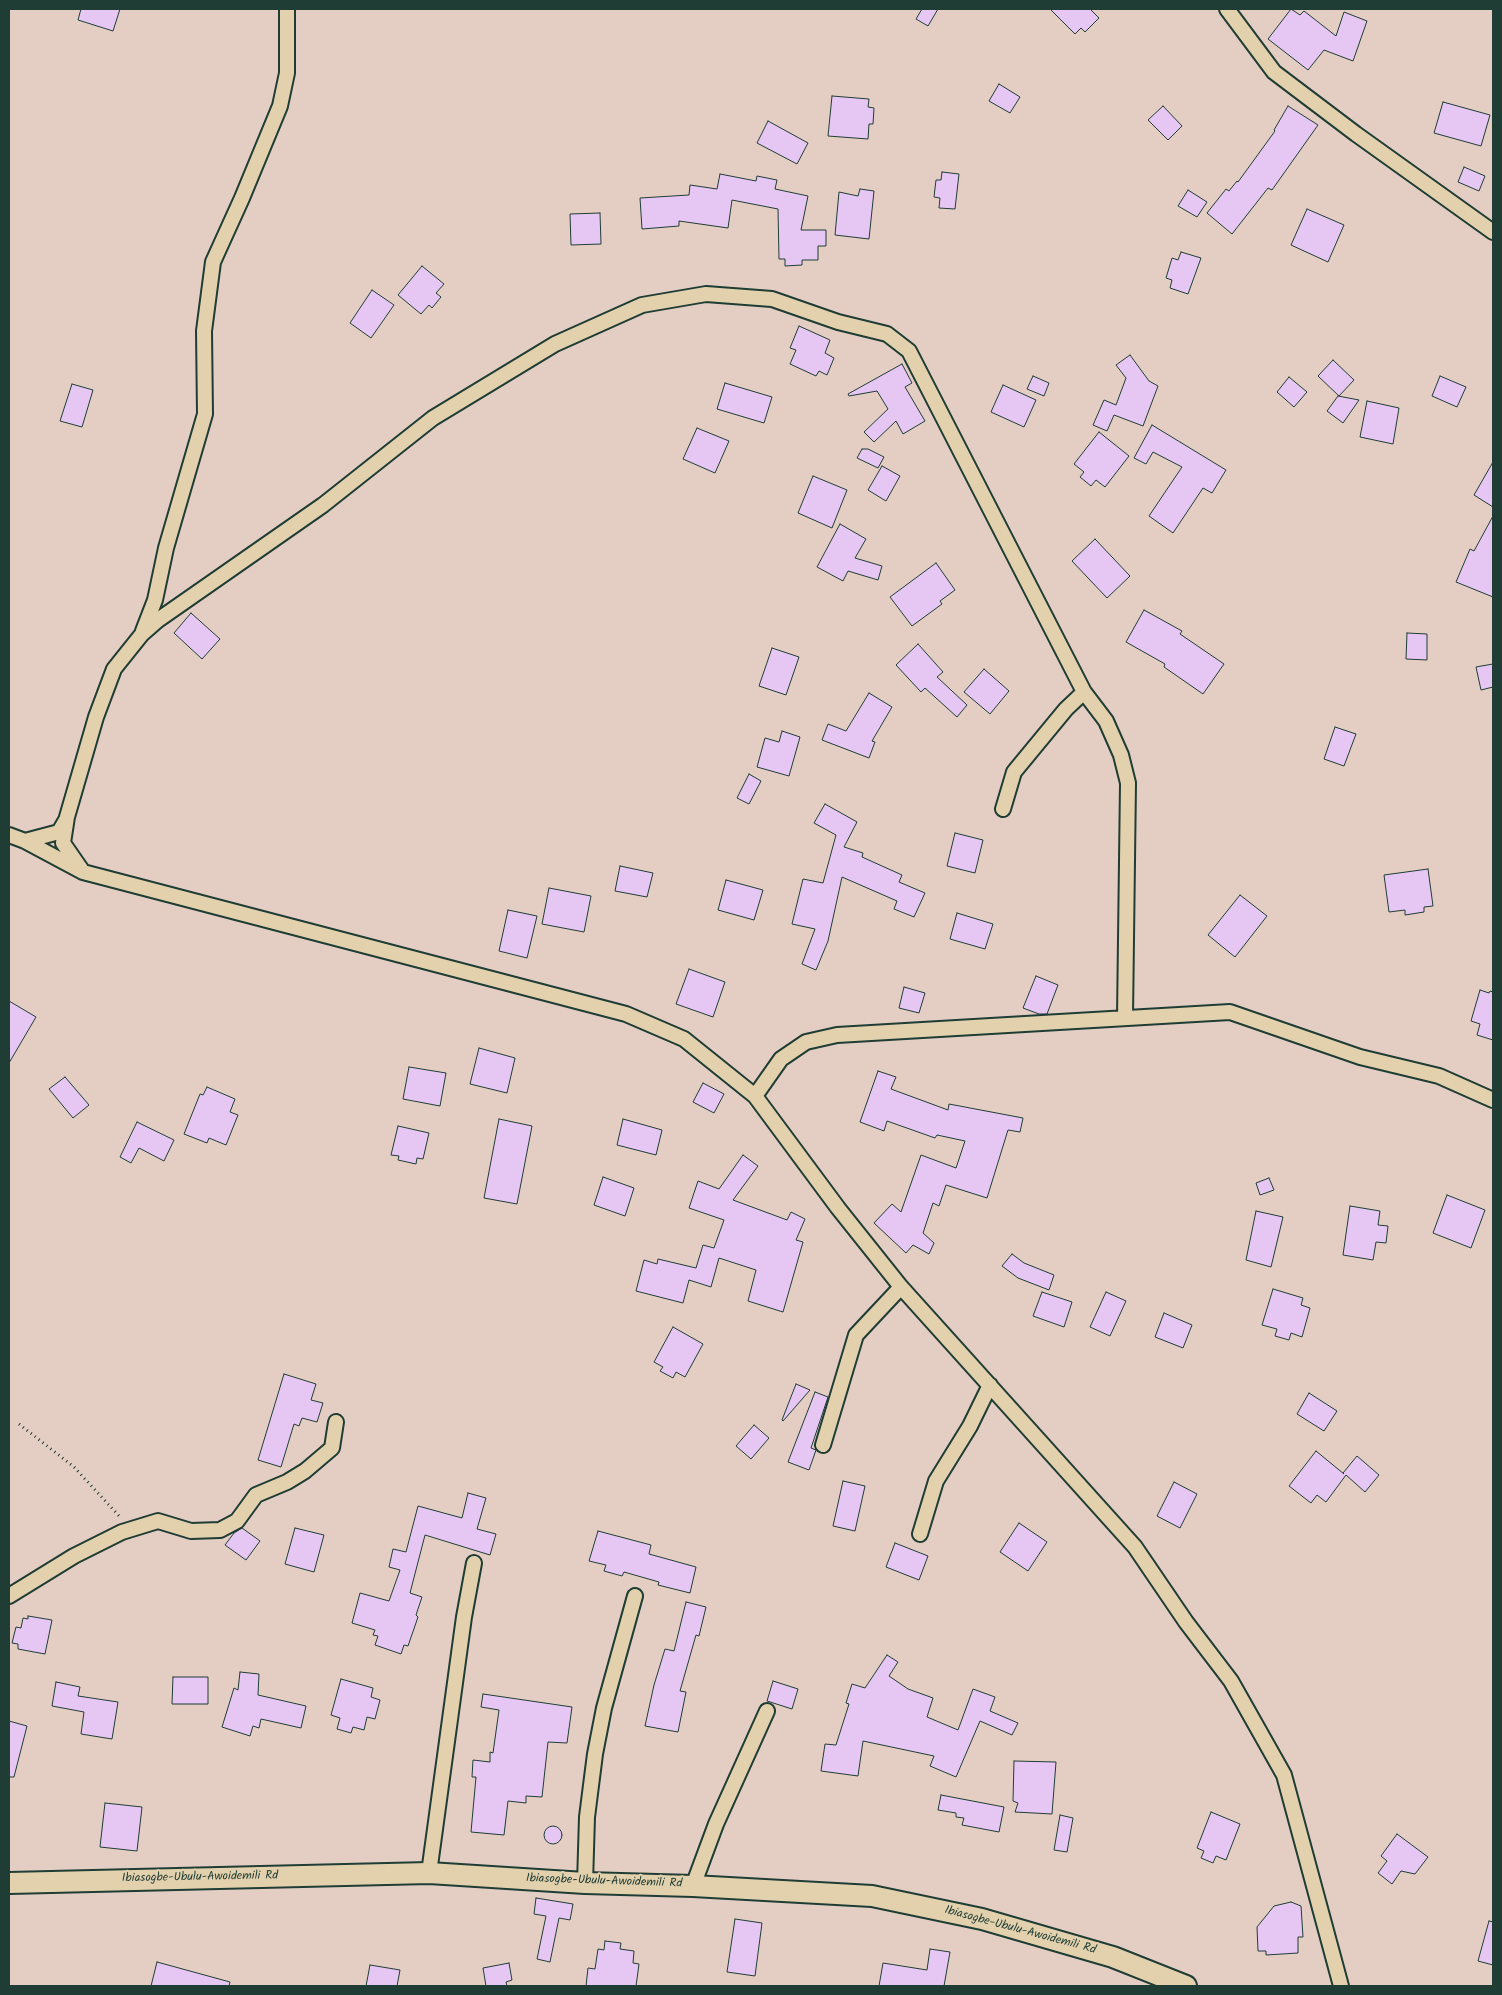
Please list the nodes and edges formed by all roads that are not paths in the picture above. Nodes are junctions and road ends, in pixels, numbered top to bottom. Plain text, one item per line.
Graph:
1 (287, 9) edge
2 (1227, 9) edge
3 (1493, 232) edge
4 (142, 634) junction
5 (1084, 692) junction
6 (1003, 809) dead end
7 (67, 817) junction
8 (9, 836) edge
9 (25, 841) junction
10 (83, 872) junction
11 (1125, 1017) junction
12 (755, 1096) junction
13 (1493, 1100) edge
14 (901, 1287) junction
15 (990, 1385) junction
16 (336, 1422) dead end
17 (823, 1445) dead end
18 (920, 1534) dead end
19 (474, 1563) dead end
20 (9, 1596) edge
21 (635, 1596) dead end
22 (766, 1711) dead end
23 (429, 1873) junction
24 (9, 1883) edge
25 (585, 1883) junction
26 (693, 1886) junction
27 (1186, 1986) edge
28 (1341, 1986) edge

1 - 4 street
2 - 3 street
4 - 5 street
4 - 7 street
5 - 6 street
5 - 11 street
7 - 9 street
7 - 10 street
8 - 9 street
9 - 10 street
10 - 12 street
11 - 12 street
11 - 13 street
12 - 14 street
14 - 15 street
14 - 17 street
15 - 18 street
15 - 28 street
16 - 20 street
19 - 23 street
21 - 25 street
22 - 26 street
23 - 24 street, Ibiasogbe-Ubulu-Awoidemili Rd
23 - 25 street, Ibiasogbe-Ubulu-Awoidemili Rd
25 - 26 street, Ibiasogbe-Ubulu-Awoidemili Rd
26 - 27 street, Ibiasogbe-Ubulu-Awoidemili Rd

